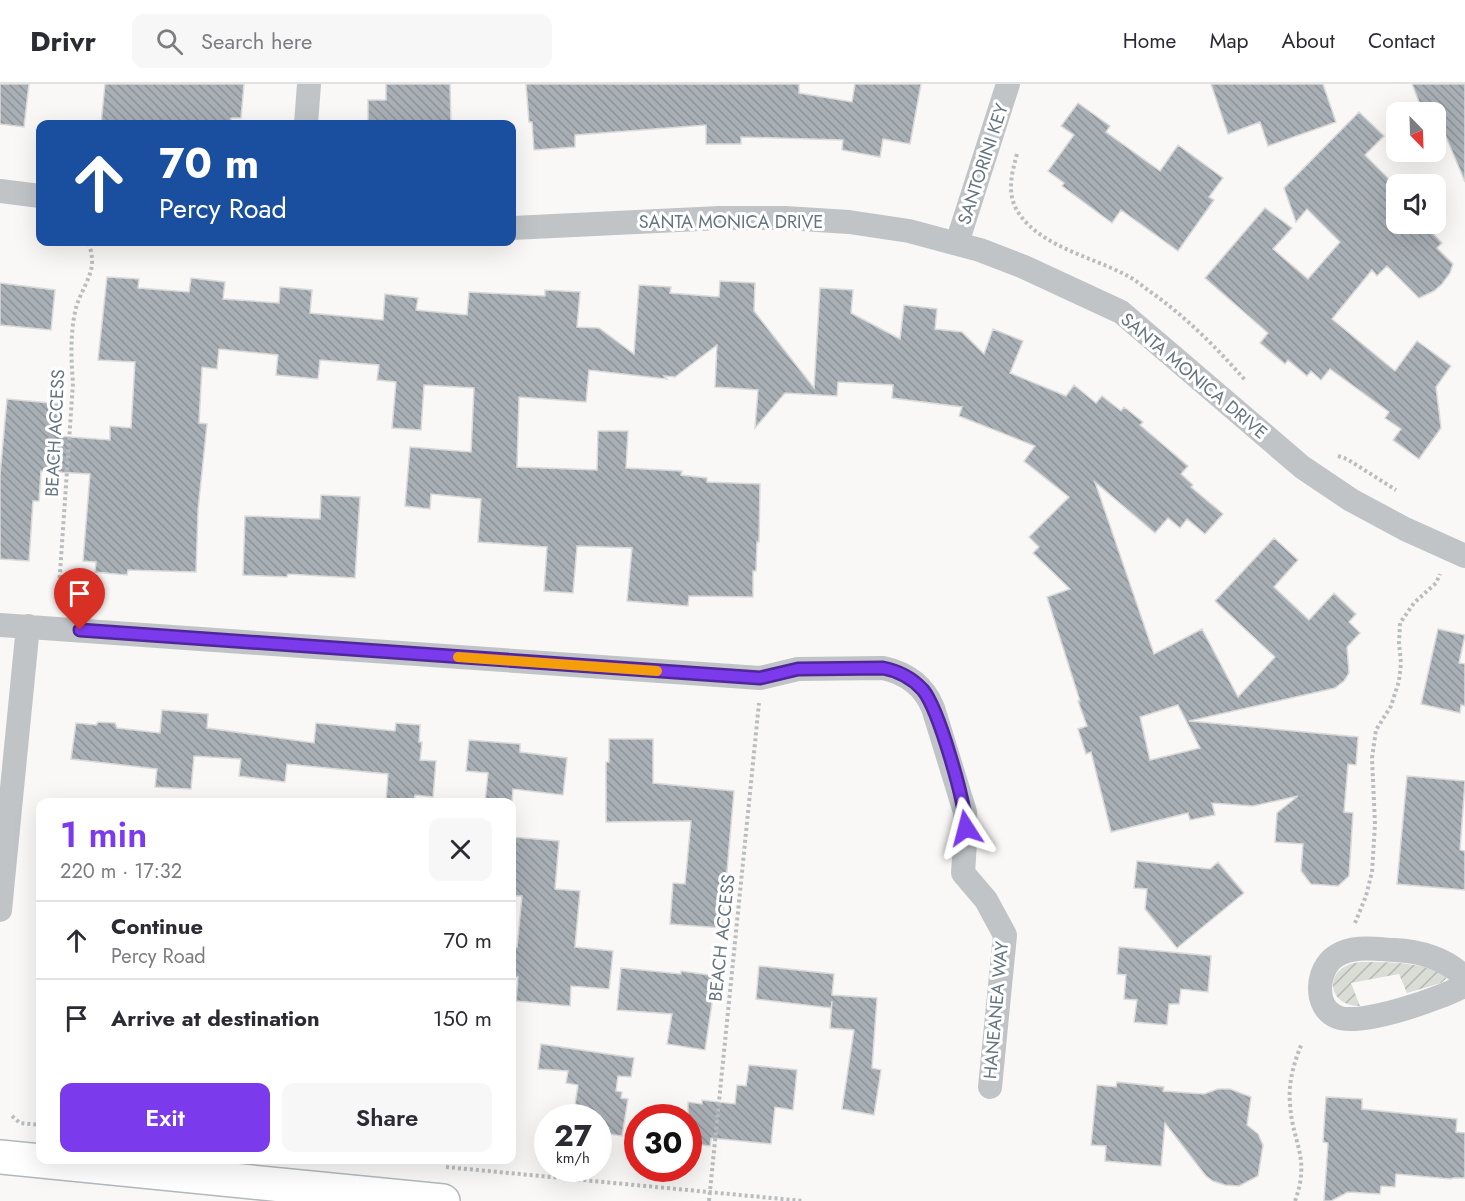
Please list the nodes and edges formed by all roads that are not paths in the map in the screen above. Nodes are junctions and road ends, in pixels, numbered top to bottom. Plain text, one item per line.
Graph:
1 (309, 84) edge
2 (1008, 84) edge
3 (306, 120) edge
4 (0, 191) edge
5 (36, 196) edge
6 (516, 228) edge
7 (957, 243) junction
8 (1465, 556) edge
9 (0, 625) edge
10 (28, 626) junction
11 (0, 910) edge
12 (1465, 978) edge
13 (1465, 986) edge
14 (990, 1087) dead end
15 (0, 1157) edge
16 (36, 1161) edge
17 (70, 1164) edge
18 (443, 1201) edge

1 - 3 street
2 - 7 street, SANTORINI KEY
4 - 5 street
6 - 7 street, SANTA MONICA DRIVE
7 - 8 street, SANTA MONICA DRIVE
9 - 10 street
10 - 11 street
10 - 14 street, HANEANEA WAY
12 - 13 street
15 - 16 main road
17 - 18 main road

